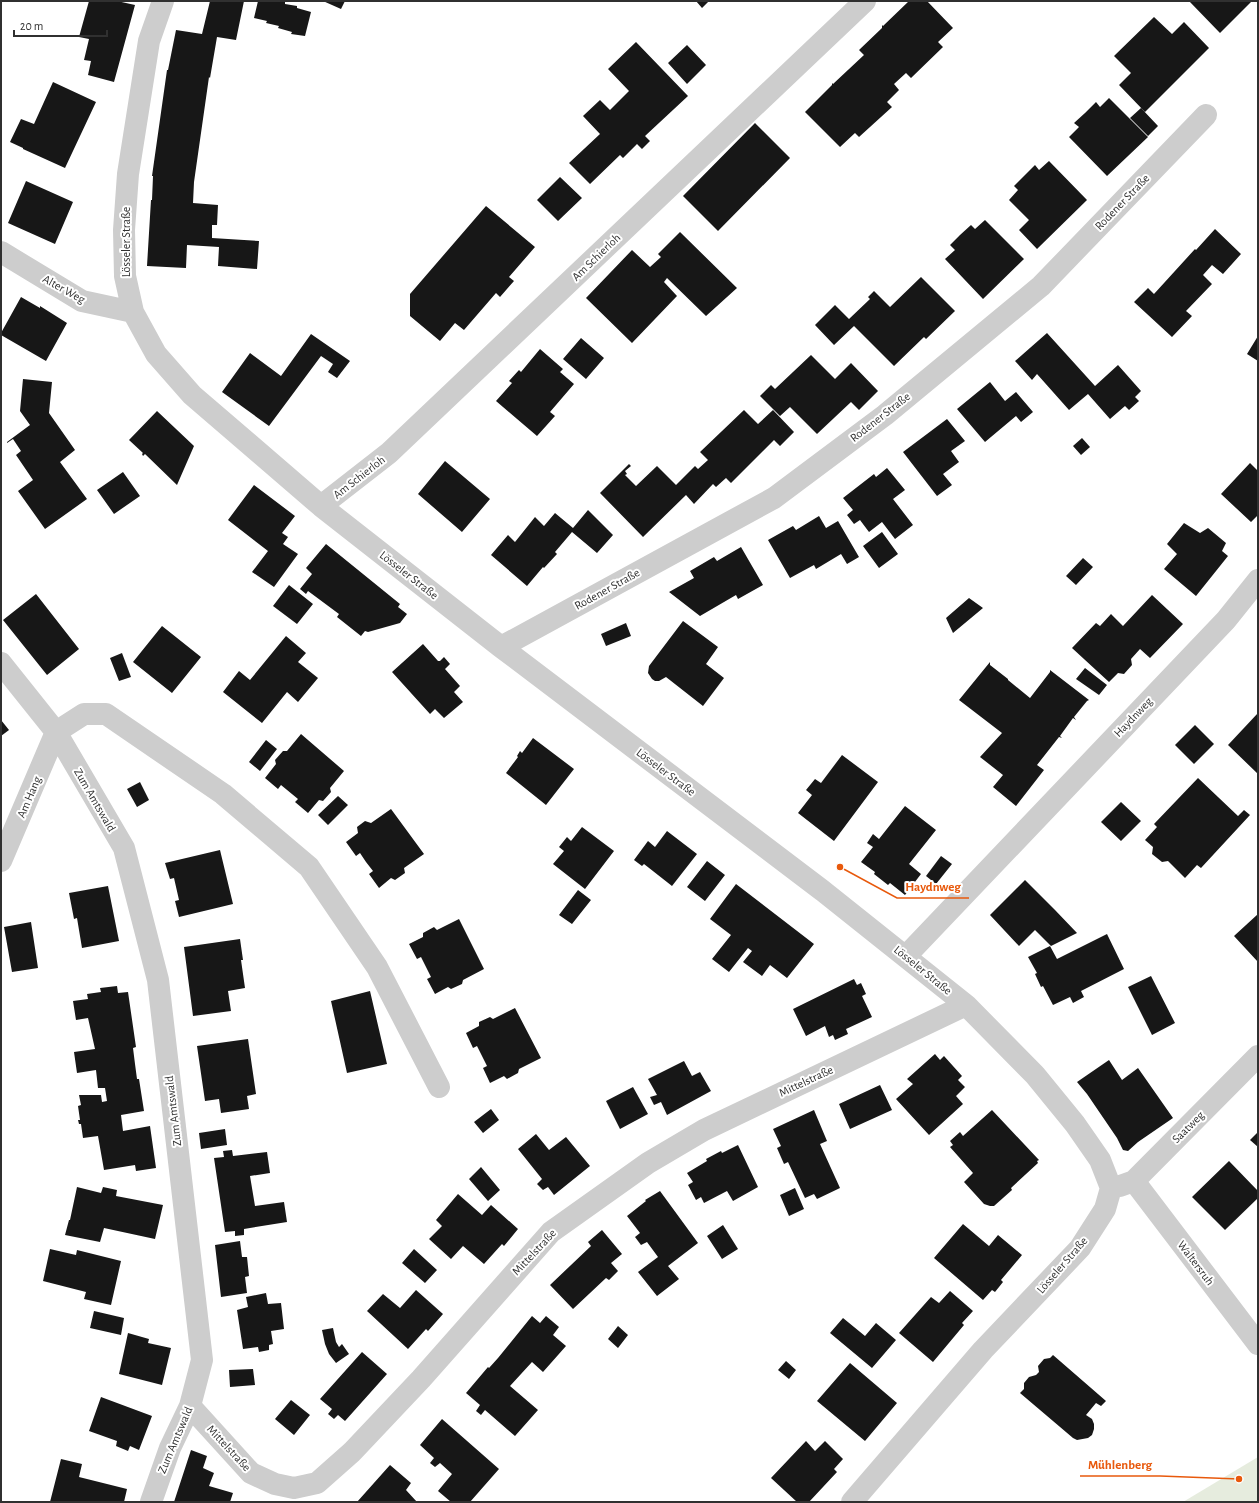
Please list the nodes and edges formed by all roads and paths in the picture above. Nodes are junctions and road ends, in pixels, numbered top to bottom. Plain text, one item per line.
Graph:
1 (163, 1) edge
2 (865, 1) edge
3 (1206, 115) dead end
4 (1, 252) edge
5 (133, 312) junction
6 (321, 506) junction
7 (1258, 580) edge
8 (501, 646) junction
9 (1, 663) edge
10 (56, 732) junction
11 (1, 861) edge
12 (906, 956) junction
13 (966, 1005) junction
14 (1258, 1056) edge
15 (439, 1087) dead end
16 (1134, 1181) junction
17 (1111, 1188) junction
18 (1258, 1344) edge
19 (190, 1406) junction
20 (151, 1502) edge
21 (852, 1502) edge

1 - 5 street, Lösseler Straße
2 - 6 street, Am Schierloh
3 - 8 street, Rodener Straße
4 - 5 street, Alter Weg
5 - 6 street, Lösseler Straße
6 - 8 street, Lösseler Straße
7 - 12 street, Haydnweg
8 - 12 street, Lösseler Straße
9 - 10 street, Zum Amtswald
10 - 11 street, Am Hang
10 - 15 street
10 - 19 street, Zum Amtswald
12 - 13 street, Lösseler Straße
13 - 17 street, Lösseler Straße
13 - 19 street, Mittelstraße
14 - 16 street, Saatweg
16 - 17 street, Saatweg
16 - 18 street, Waltersruh
17 - 21 street, Lösseler Straße
19 - 20 street, Zum Amtswald

